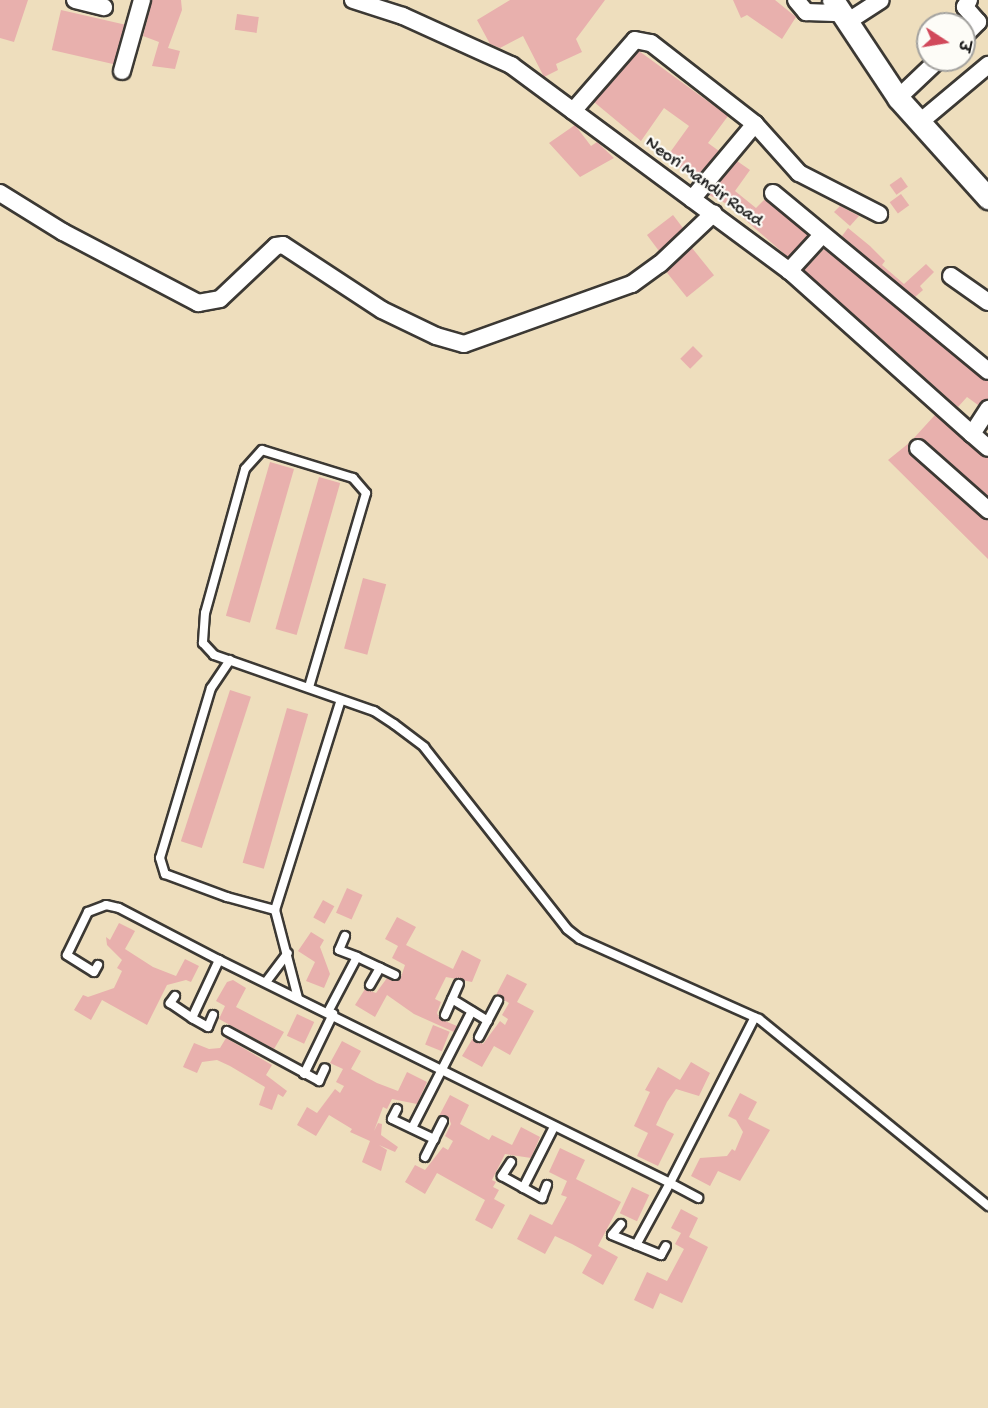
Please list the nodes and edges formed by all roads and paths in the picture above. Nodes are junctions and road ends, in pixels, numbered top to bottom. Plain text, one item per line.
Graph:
1 (75, 0) edge
2 (142, 0) edge
3 (353, 0) edge
4 (796, 0) edge
5 (881, 0) edge
6 (969, 0) edge
7 (104, 7) dead end
8 (840, 12) edge
9 (969, 12) edge
10 (988, 64) edge
11 (122, 71) dead end
12 (926, 72) edge
13 (898, 98) junction
14 (573, 111) junction
15 (920, 122) junction
16 (755, 124) junction
17 (984, 186) edge
18 (0, 193) edge
19 (773, 193) dead end
20 (692, 199) junction
21 (714, 213) junction
22 (879, 214) dead end
23 (822, 235) junction
24 (789, 271) junction
25 (951, 276) dead end
26 (988, 302) edge
27 (988, 372) edge
28 (988, 409) edge
29 (972, 434) junction
30 (918, 448) dead end
31 (988, 448) edge
32 (988, 510) edge
33 (230, 660) junction
34 (309, 687) junction
35 (341, 700) junction
36 (275, 910) junction
37 (345, 936) dead end
38 (288, 953) junction
39 (357, 957) junction
40 (219, 960) junction
41 (98, 965) dead end
42 (380, 968) junction
43 (395, 975) dead end
44 (266, 982) junction
45 (459, 984) dead end
46 (370, 985) dead end
47 (175, 996) dead end
48 (298, 998) junction
49 (452, 999) junction
50 (498, 1001) dead end
51 (472, 1011) junction
52 (331, 1013) junction
53 (213, 1015) dead end
54 (445, 1015) dead end
55 (755, 1017) junction
56 (192, 1018) junction
57 (488, 1020) junction
58 (227, 1031) dead end
59 (479, 1037) dead end
60 (325, 1068) dead end
61 (440, 1070) junction
62 (304, 1074) junction
63 (396, 1108) dead end
64 (443, 1121) dead end
65 (554, 1127) junction
66 (412, 1128) junction
67 (434, 1139) junction
68 (425, 1157) dead end
69 (510, 1162) dead end
70 (670, 1183) junction
71 (547, 1185) dead end
72 (523, 1188) junction
73 (698, 1198) dead end
74 (988, 1206) edge
75 (621, 1224) dead end
76 (636, 1245) junction
77 (666, 1246) dead end

1 - 7 street
2 - 11 street
3 - 14 street, Neori Mandir Road
4 - 8 street
5 - 8 street
6 - 9 street
8 - 13 street
10 - 15 street
12 - 13 street
13 - 15 street
14 - 16 street
14 - 20 street, Neori Mandir Road
15 - 17 street
16 - 20 street
16 - 22 street
18 - 21 street
19 - 23 street
20 - 21 street, Neori Mandir Road
21 - 24 street, Neori Mandir Road
23 - 24 street
23 - 27 street
24 - 29 street, Neori Mandir Road
25 - 26 street
28 - 29 street
29 - 31 street, Neori Mandir Road
30 - 32 street
33 - 34 lane
33 - 34 lane
33 - 36 lane
34 - 35 lane
35 - 36 lane
35 - 55 lane
36 - 38 lane
37 - 39 lane
38 - 44 lane
38 - 48 lane
39 - 42 lane
39 - 52 lane
40 - 41 lane
40 - 44 lane
40 - 56 lane
42 - 43 lane
42 - 46 lane
44 - 48 lane
45 - 49 lane
47 - 56 lane
48 - 52 lane
49 - 51 lane
49 - 54 lane
50 - 57 lane
51 - 57 lane
51 - 61 lane
52 - 61 lane
52 - 62 lane
53 - 56 lane
55 - 70 lane
55 - 74 lane
57 - 59 lane
58 - 62 lane
60 - 62 lane
61 - 65 lane
61 - 66 lane
63 - 66 lane
64 - 67 lane
65 - 70 lane
65 - 72 lane
66 - 67 lane
67 - 68 lane
69 - 72 lane
70 - 73 lane
70 - 76 lane
71 - 72 lane
75 - 76 lane
76 - 77 lane

